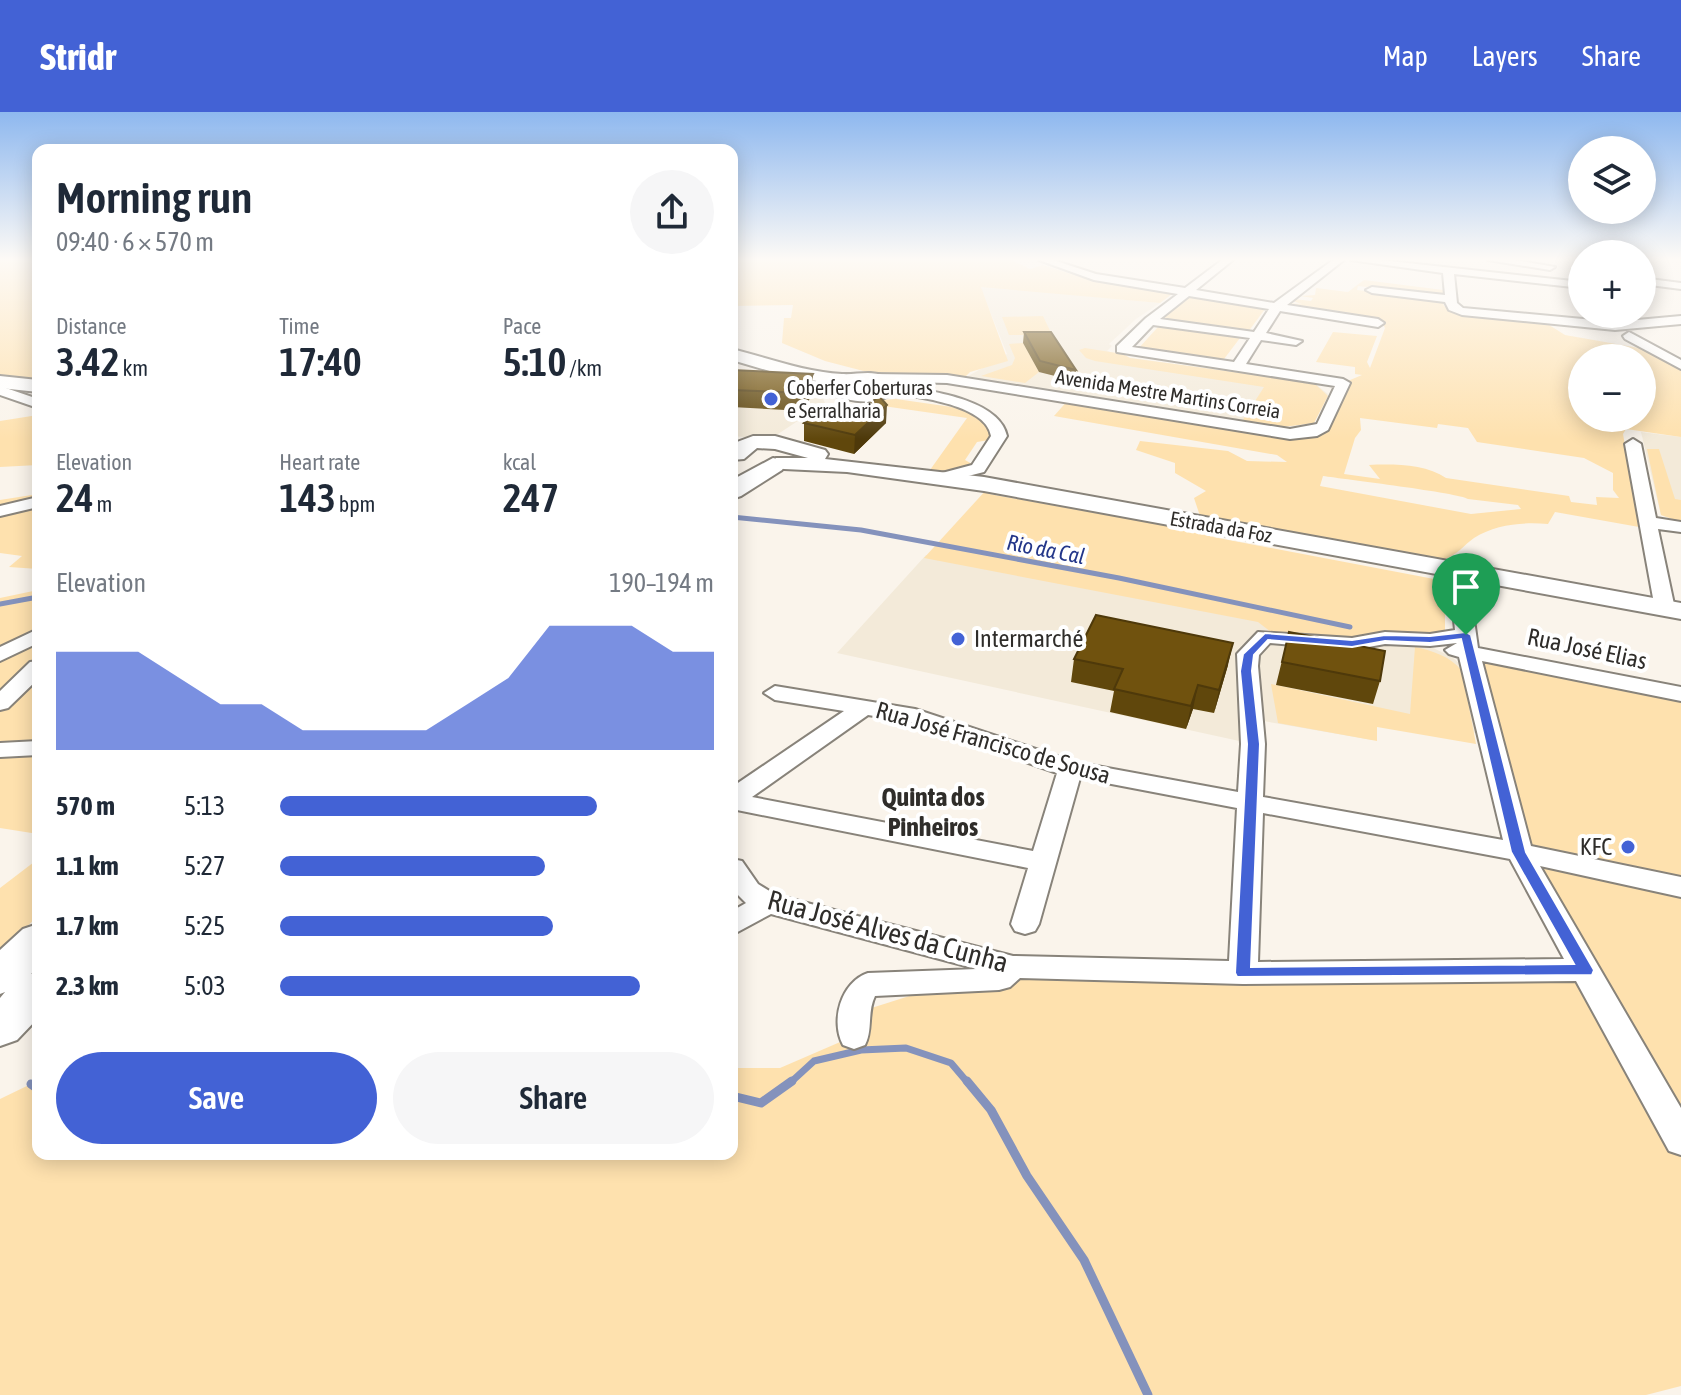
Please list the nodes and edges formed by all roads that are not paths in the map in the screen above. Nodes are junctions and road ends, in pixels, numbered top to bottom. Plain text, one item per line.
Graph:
1 (1268, 320) edge
2 (1310, 320) edge
3 (1358, 320) edge
4 (1543, 320) edge
5 (1564, 320) edge
6 (1681, 320) edge
7 (1150, 321) joint
8 (1378, 323) dead end
9 (1681, 334) edge
10 (1257, 336) junction
11 (1629, 336) junction
12 (1576, 337) dead end
13 (1605, 339) dead end
14 (738, 356) edge
15 (738, 363) edge
16 (1681, 365) edge
17 (1237, 368) junction
18 (947, 379) junction
19 (0, 382) edge
20 (32, 385) edge
21 (839, 387) junction
22 (0, 390) edge
23 (880, 390) junction
24 (32, 402) edge
25 (958, 404) junction
26 (1633, 444) dead end
27 (765, 450) edge
28 (981, 476) junction
29 (738, 484) edge
30 (32, 503) edge
31 (0, 511) edge
32 (1648, 522) junction
33 (1681, 527) edge
34 (1458, 570) junction
35 (1673, 610) edge
36 (32, 638) edge
37 (1426, 641) junction
38 (1472, 652) junction
39 (0, 655) edge
40 (32, 673) edge
41 (775, 693) dead end
42 (1681, 694) edge
43 (0, 703) edge
44 (865, 707) junction
45 (32, 748) edge
46 (0, 750) edge
47 (1070, 769) junction
48 (738, 796) edge
49 (738, 801) edge
50 (1250, 804) junction
51 (1519, 852) junction
52 (1041, 862) junction
53 (738, 877) edge
54 (1681, 887) edge
55 (767, 903) junction
56 (738, 921) edge
57 (1025, 924) dead end
58 (32, 946) edge
59 (1013, 967) junction
60 (1586, 970) junction
61 (1243, 973) junction
62 (0, 977) edge
63 (32, 995) edge
64 (0, 1027) edge
65 (854, 1036) dead end
66 (1681, 1140) edge

1 - 10 street
2 - 10 street
3 - 8 street
4 - 12 street
5 - 6 street
7 - 10 street
7 - 17 street
9 - 11 street
10 - 17 street
11 - 13 street
11 - 16 street
14 - 21 main road
15 - 21 main road
17 - 18 street, Avenida Mestre Martins Correia
18 - 23 street, Avenida Mestre Martins Correia
18 - 23 street, Avenida Mestre Martins Correia
19 - 20 main road
21 - 23 main road
22 - 24 street
23 - 25 street
23 - 25 street
25 - 28 street
26 - 32 street
27 - 28 main road, Estrada da Foz
27 - 28 main road, Estrada da Foz
27 - 29 highway
28 - 34 main road, Estrada da Foz
30 - 31 street
32 - 33 street
32 - 35 street
34 - 35 main road, Estrada da Foz
34 - 38 street
36 - 39 street
37 - 38 street
37 - 38 street
37 - 50 street
38 - 42 street, Rua José Elias
38 - 51 street
40 - 43 street
41 - 44 street, Rua José Francisco de Sousa
44 - 47 street, Rua José Francisco de Sousa
44 - 48 street
45 - 46 street
47 - 50 street, Rua José Francisco de Sousa
47 - 52 street
49 - 52 street
50 - 51 street, Rua José Francisco de Sousa
50 - 61 street
51 - 54 street, Rua José Francisco de Sousa
51 - 60 street
52 - 57 street
53 - 55 street, Rua José Alves da Cunha
55 - 56 street
55 - 59 street, Rua José Alves da Cunha
58 - 62 highway
59 - 61 street, Rua José Alves da Cunha
59 - 65 street
60 - 61 street, Rua José Alves da Cunha
60 - 66 street
63 - 64 highway

